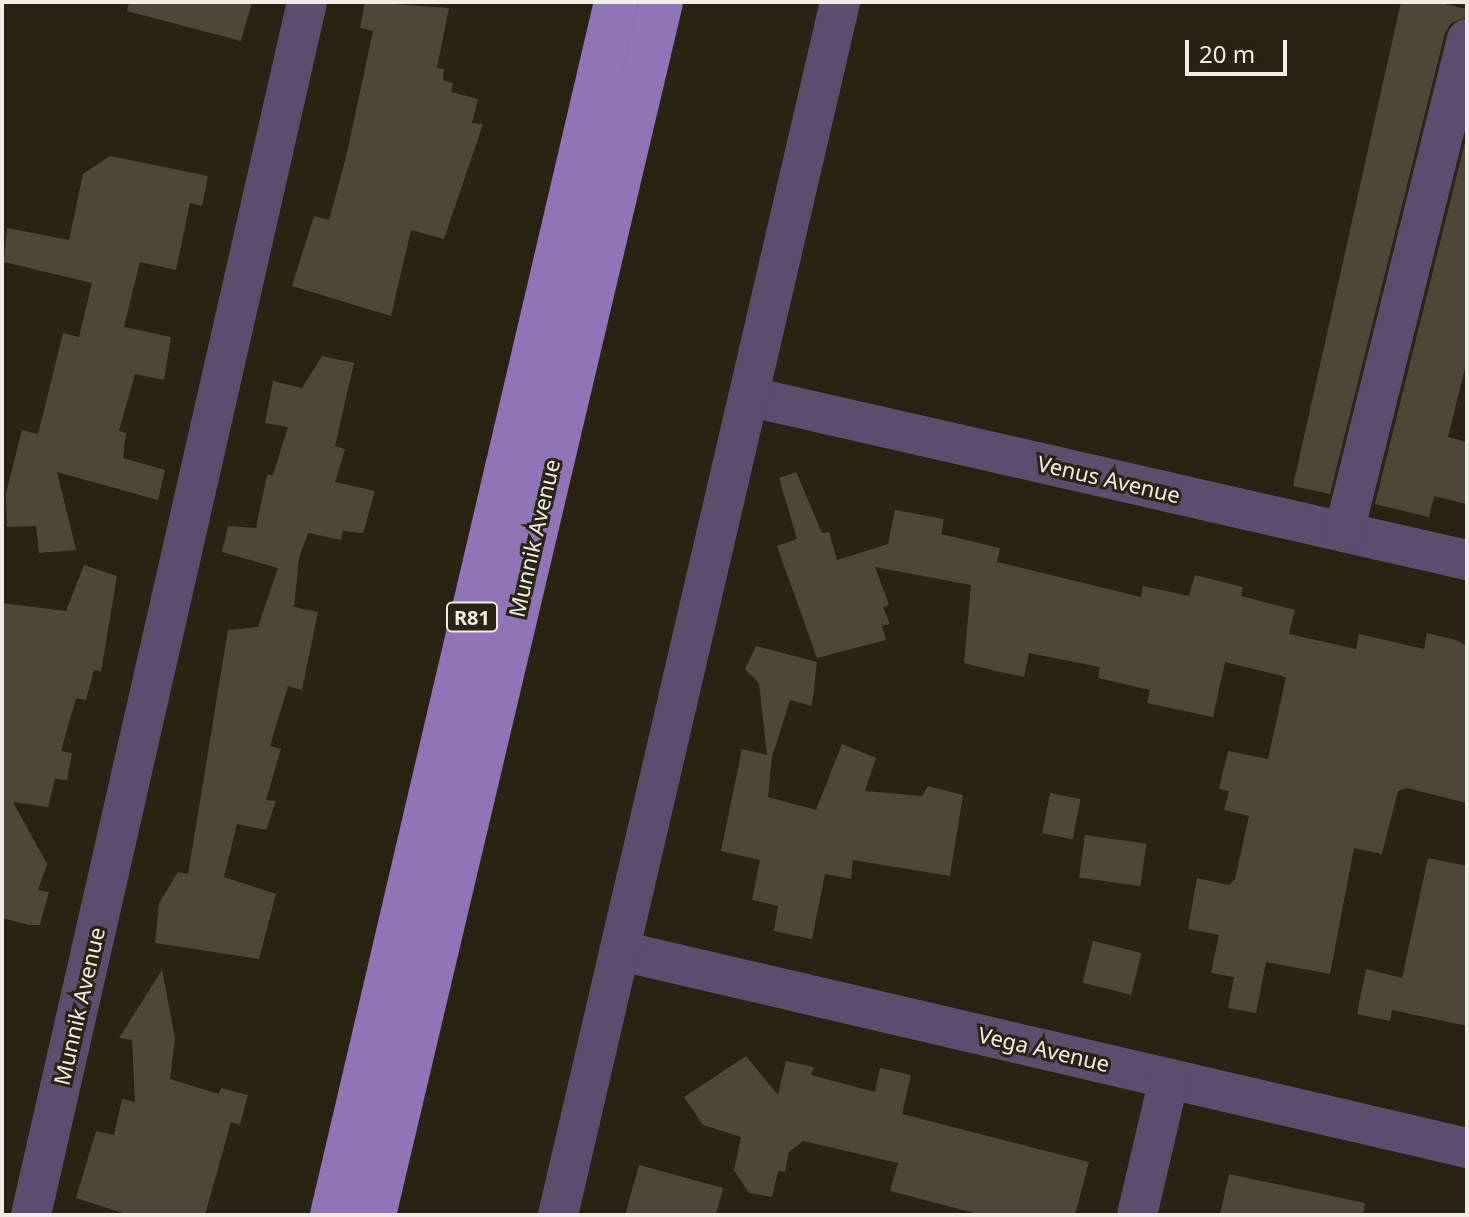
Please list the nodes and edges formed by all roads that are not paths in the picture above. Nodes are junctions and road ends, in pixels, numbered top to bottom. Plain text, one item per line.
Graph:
1 (307, 2) edge
2 (616, 2) edge
3 (661, 2) edge
4 (840, 2) edge
5 (1467, 39) edge
6 (751, 397) junction
7 (1344, 532) junction
8 (1467, 560) edge
9 (621, 951) junction
10 (1169, 1079) junction
11 (1467, 1148) edge
12 (31, 1215) edge
13 (332, 1215) edge
14 (374, 1215) edge
15 (558, 1215) edge
16 (1137, 1215) edge

1 - 12 street, Munnik Avenue
2 - 13 main road, Munnik Avenue / R81
3 - 14 main road, Munnik Avenue / R81
4 - 6 street
5 - 7 street
6 - 7 street, Venus Avenue
6 - 9 street
7 - 8 street, Venus Avenue
9 - 10 street, Vega Avenue
9 - 15 street
10 - 11 street, Vega Avenue
10 - 16 street

